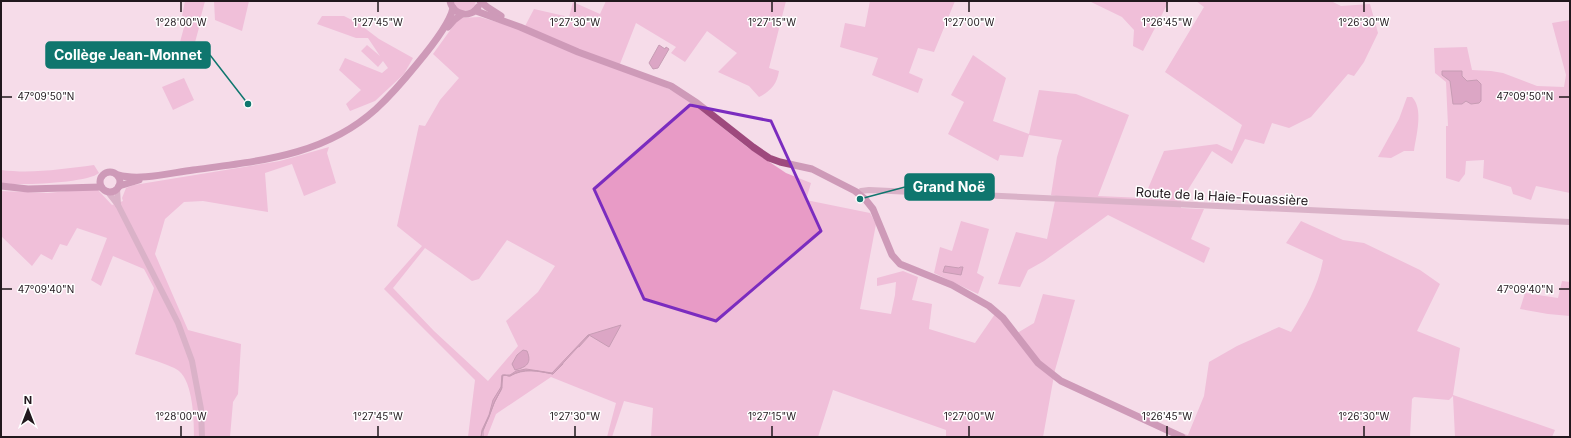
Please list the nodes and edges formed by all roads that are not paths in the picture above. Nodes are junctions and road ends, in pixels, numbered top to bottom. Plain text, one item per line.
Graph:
1 (450, 1) edge
2 (480, 1) edge
3 (453, 8) junction
4 (476, 11) junction
5 (462, 14) junction
6 (520, 27) junction
7 (423, 56) junction
8 (118, 175) junction
9 (157, 175) junction
10 (1, 186) edge
11 (102, 186) junction
12 (118, 188) junction
13 (873, 191) junction
14 (858, 193) junction
15 (865, 199) junction
16 (118, 205) junction
17 (1570, 222) edge
18 (202, 437) edge
19 (1182, 437) edge

1 - 3 main road
2 - 4 main road
2 - 6 main road
3 - 5 main road
3 - 7 main road
4 - 5 main road
4 - 6 main road
5 - 7 main road
6 - 14 main road
7 - 9 main road
8 - 9 main road
8 - 11 main road
8 - 12 main road
9 - 12 main road
10 - 11 main road
11 - 12 main road
11 - 16 street
12 - 16 street
13 - 14 street, Route de la Haie-Fouassière
13 - 15 street
13 - 17 street, Route de la Haie-Fouassière
14 - 15 main road
15 - 19 main road
16 - 18 street

